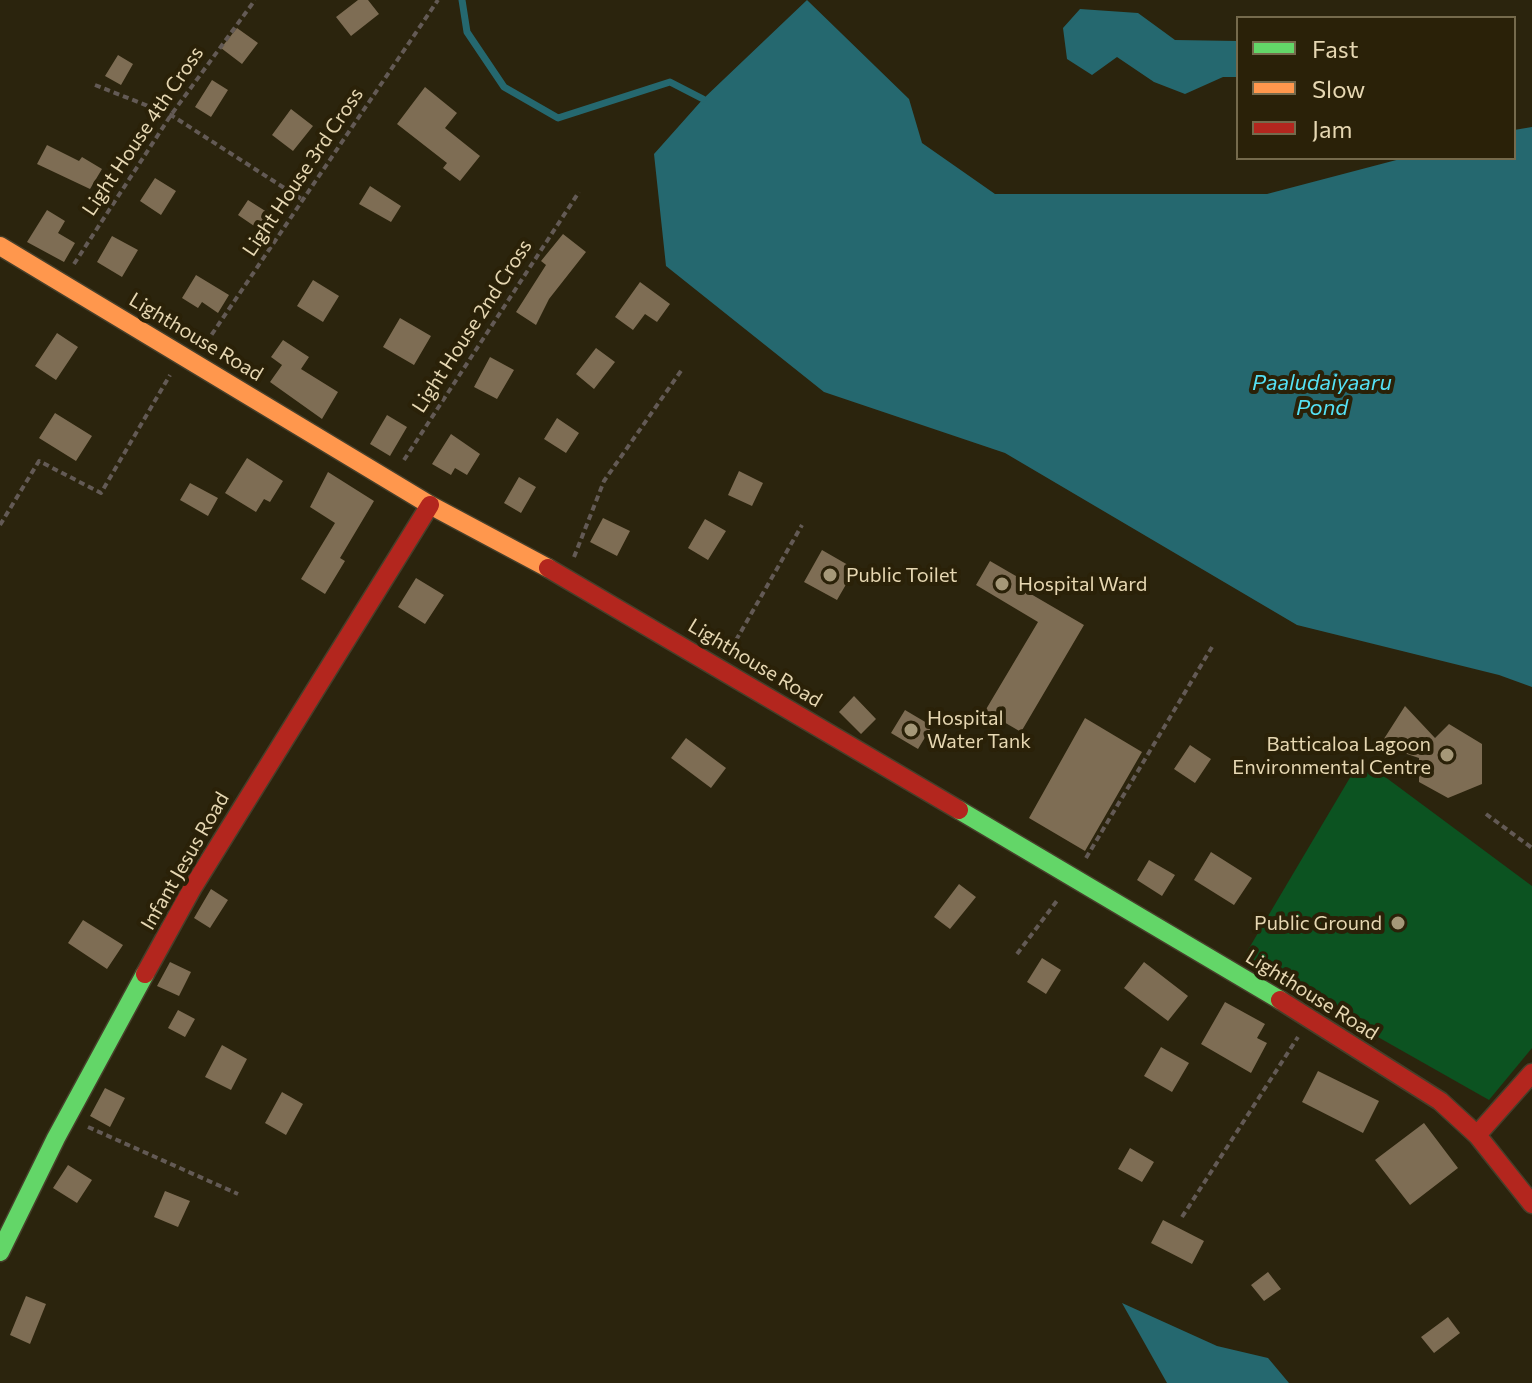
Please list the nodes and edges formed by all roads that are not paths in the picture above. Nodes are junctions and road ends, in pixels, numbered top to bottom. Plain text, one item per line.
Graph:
1 (0, 246) edge
2 (430, 505) junction
3 (1532, 1073) edge
4 (1477, 1135) junction
5 (1532, 1204) edge
6 (0, 1252) edge

1 - 2 street, Lighthouse Road
2 - 4 street, Lighthouse Road
2 - 6 street, Infant Jesus Road
3 - 4 street
4 - 5 street, Lighthouse Road

